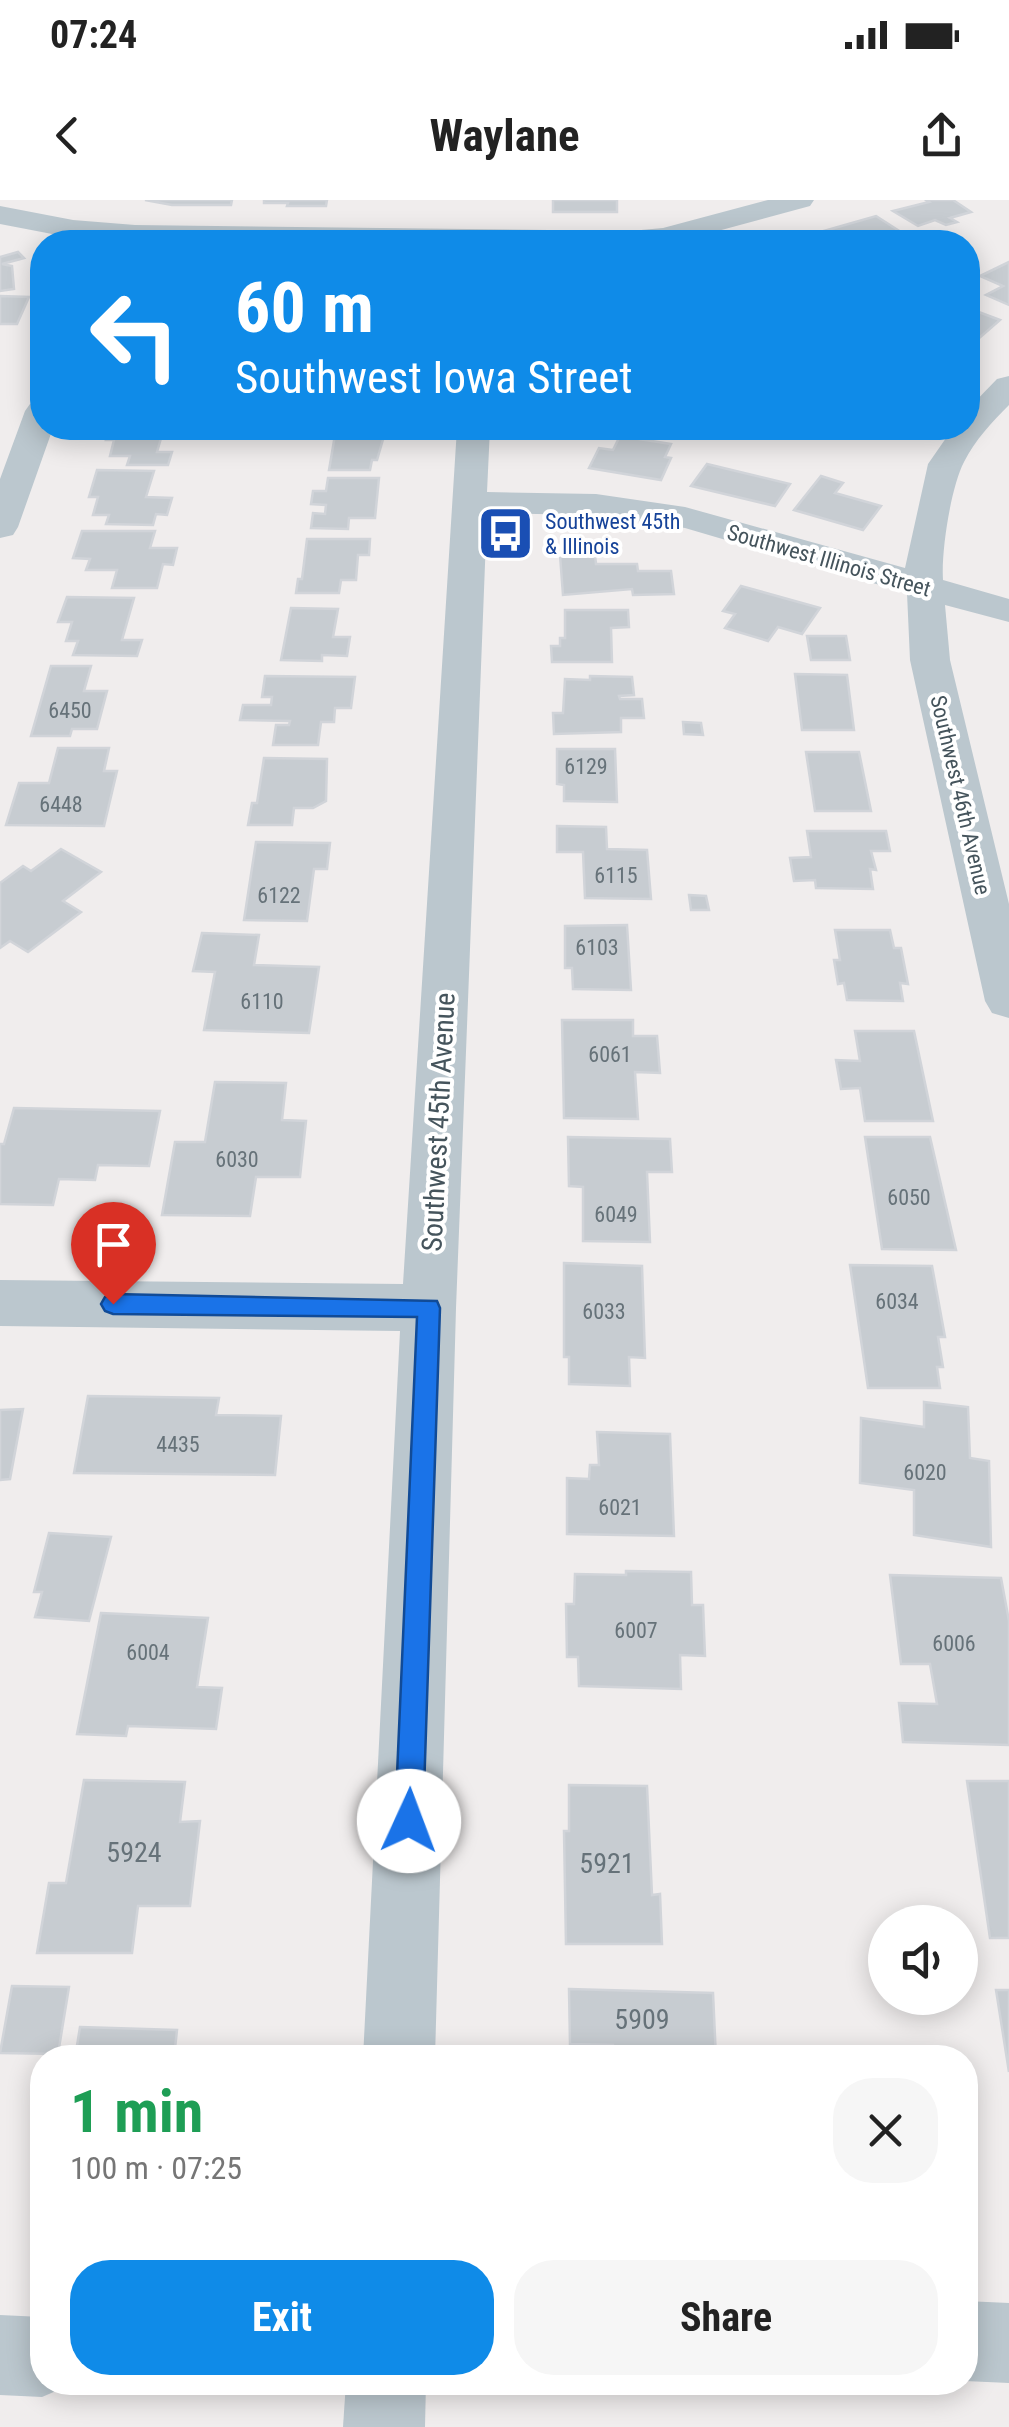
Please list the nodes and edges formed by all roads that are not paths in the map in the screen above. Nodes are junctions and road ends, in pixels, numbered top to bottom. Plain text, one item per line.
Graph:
1 (800, 200) edge
2 (0, 215) edge
3 (70, 230) edge
4 (693, 230) edge
5 (1009, 386) edge
6 (980, 415) edge
7 (32, 440) edge
8 (472, 440) edge
9 (961, 440) edge
10 (469, 502) junction
11 (0, 527) edge
12 (924, 587) junction
13 (1009, 611) edge
14 (1009, 1001) edge
15 (0, 1303) edge
16 (429, 1308) junction
17 (401, 2045) edge
18 (978, 2342) edge
19 (1009, 2343) edge
20 (0, 2355) edge
21 (30, 2356) edge
22 (385, 2395) edge
23 (384, 2427) edge

1 - 4 street
2 - 3 street
5 - 6 street, Southwest 46th Avenue
7 - 11 street
8 - 10 street, Southwest 45th Avenue
9 - 12 street, Southwest 46th Avenue
10 - 12 street, Southwest Illinois Street
10 - 16 street, Southwest 45th Avenue
12 - 13 street, Southwest Illinois Street
12 - 14 street, Southwest 46th Avenue
15 - 16 street
16 - 17 street, Southwest 45th Avenue
18 - 19 street
20 - 21 street
22 - 23 street

